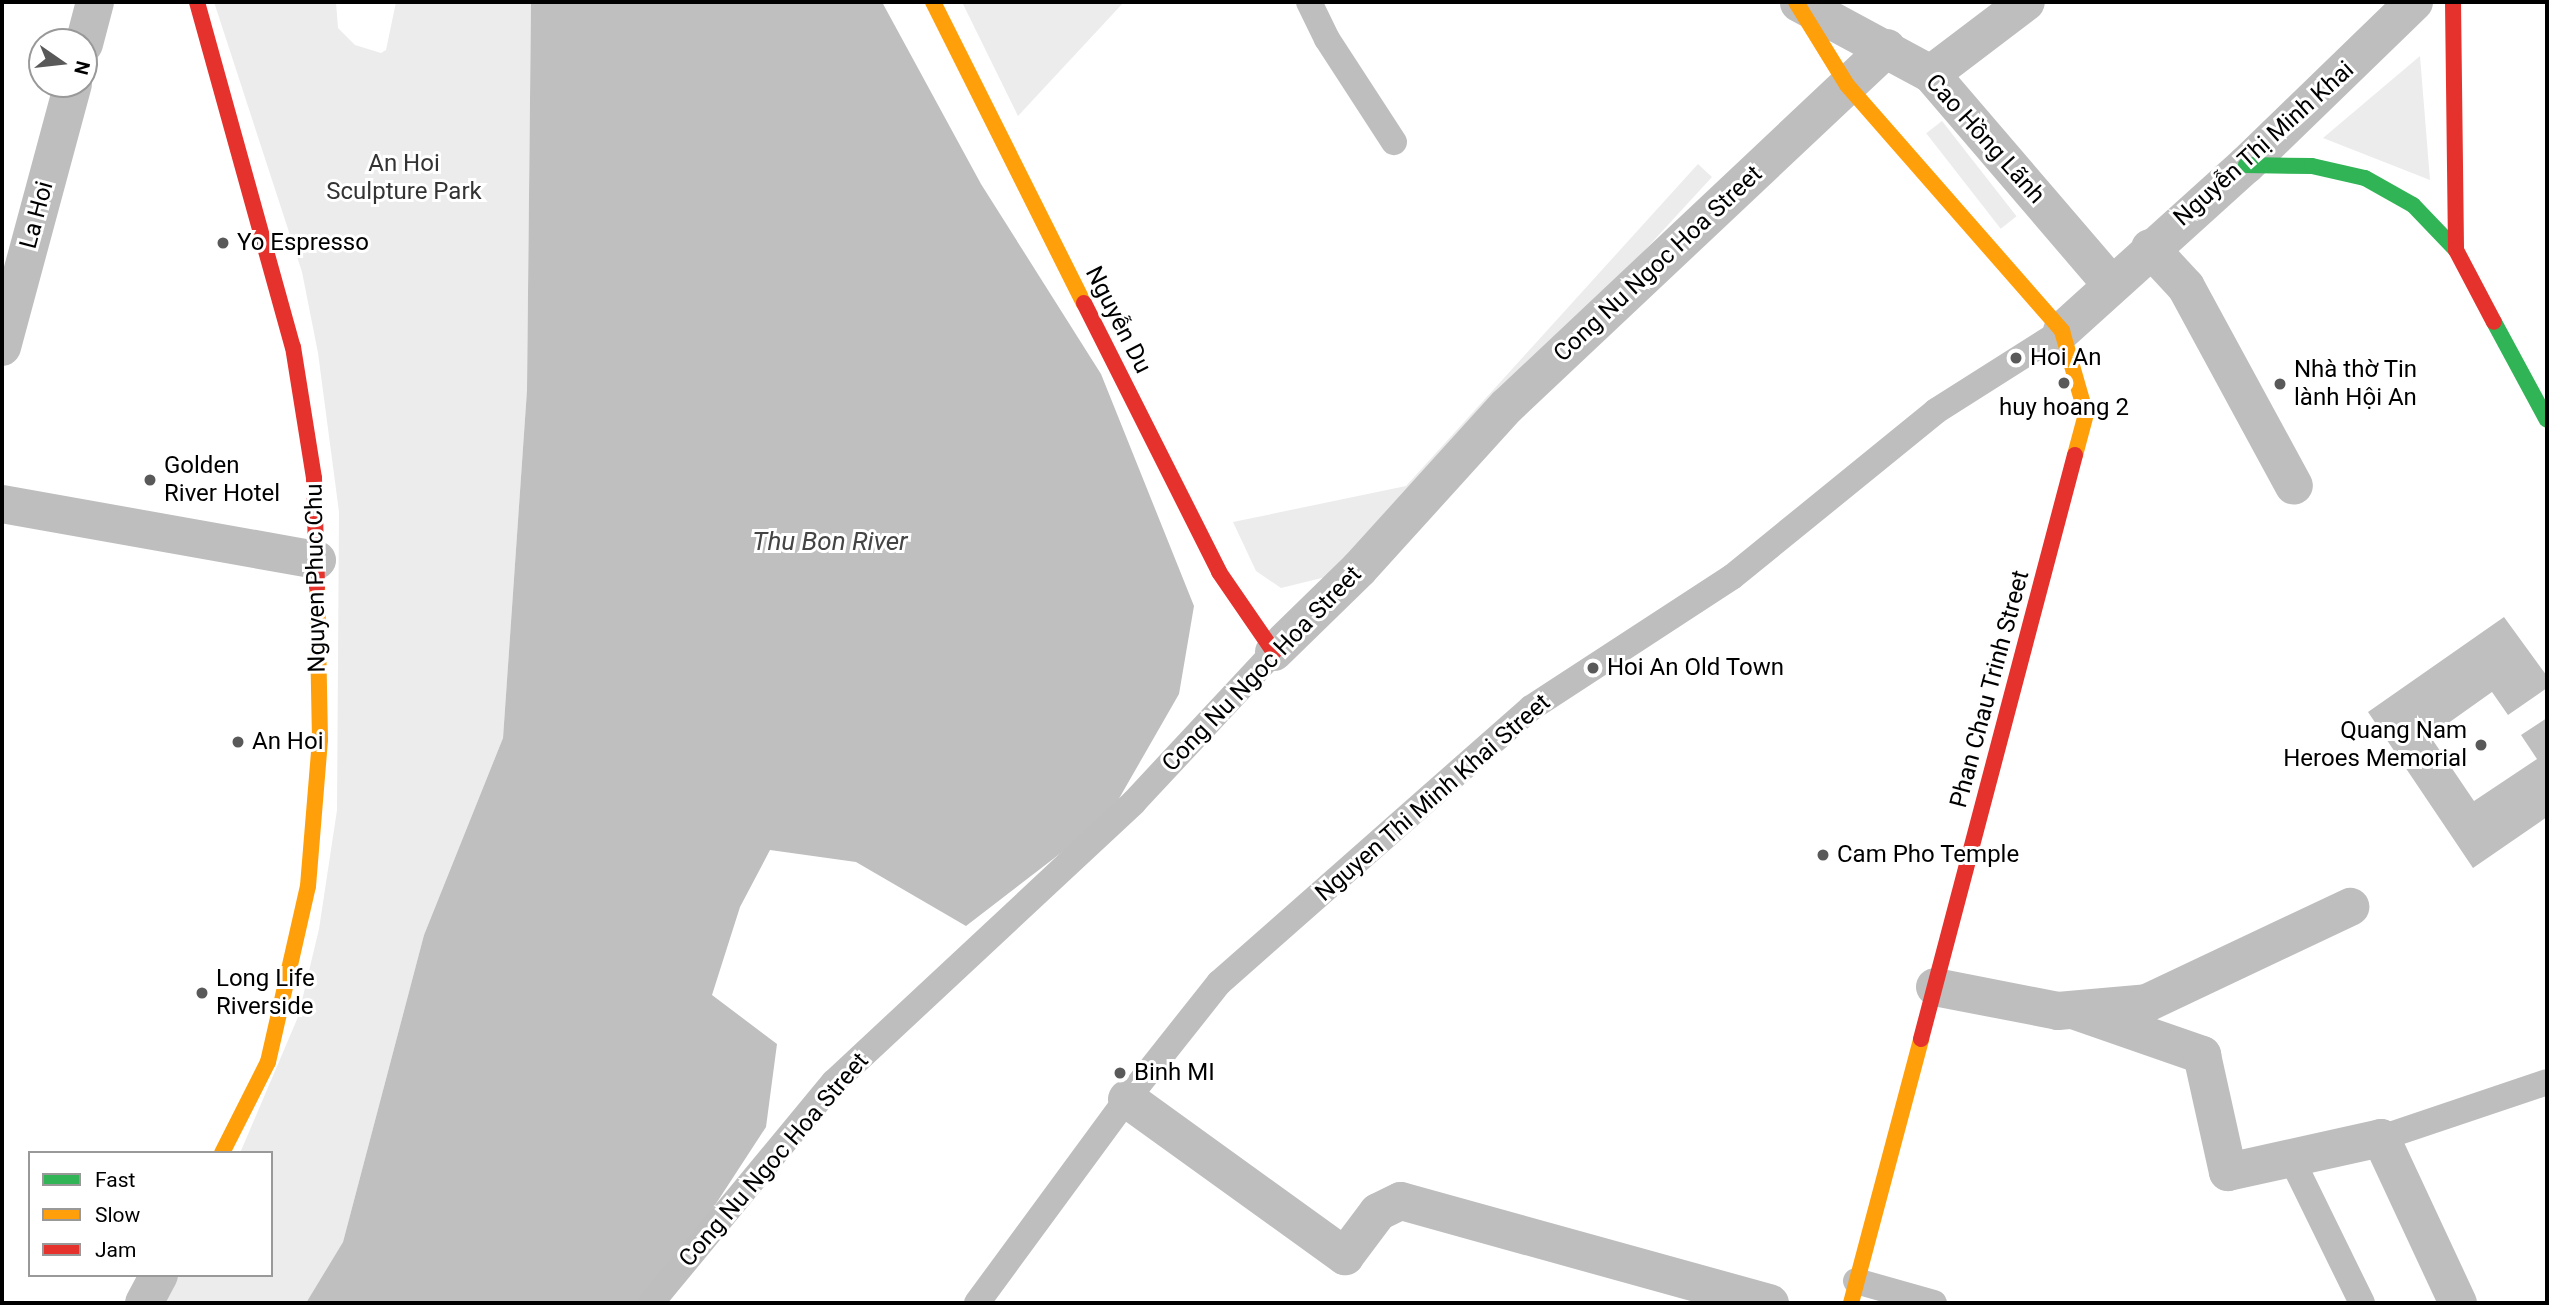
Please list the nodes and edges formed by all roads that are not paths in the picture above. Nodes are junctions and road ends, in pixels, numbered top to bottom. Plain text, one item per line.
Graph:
1 (95, 2) edge
2 (197, 2) edge
3 (933, 2) edge
4 (1309, 2) edge
5 (1797, 2) edge
6 (2026, 2) edge
7 (2453, 2) edge
8 (2408, 4) edge
9 (88, 28) edge
10 (1887, 48) junction
11 (1931, 74) junction
12 (1847, 85) junction
13 (69, 98) edge
14 (1394, 142) dead end
15 (2245, 165) junction
16 (2150, 248) junction
17 (2456, 250) junction
18 (2111, 284) junction
19 (2062, 331) junction
20 (2, 347) edge
21 (2547, 420) edge
22 (2294, 486) dead end
23 (2, 504) edge
24 (317, 561) junction
25 (1274, 652) junction
26 (2350, 907) dead end
27 (1935, 987) junction
28 (2073, 1010) junction
29 (2547, 1082) edge
30 (1127, 1099) junction
31 (2381, 1138) junction
32 (223, 1151) edge
33 (2291, 1158) junction
34 (158, 1277) edge
35 (1853, 1292) edge
36 (144, 1303) edge
37 (651, 1303) edge
38 (977, 1303) edge
39 (1770, 1303) edge
40 (1934, 1303) edge
41 (2362, 1303) edge
42 (2457, 1303) edge

1 - 9 street
2 - 24 street, Nguyen Phuc Chu
3 - 25 street, Nguyễn Du
4 - 14 lane
5 - 10 street, Cao Hồng Lãnh
5 - 12 street, Cao Hồng Lãnh
6 - 11 street
7 - 17 street
8 - 15 street, Nguyễn Thị Minh Khai
10 - 11 street, Cao Hồng Lãnh
10 - 12 street, Cong Nu Ngoc Hoa Street
11 - 18 street, Cao Hồng Lãnh
12 - 19 street, Cao Hồng Lãnh
12 - 25 street, Cong Nu Ngoc Hoa Street
13 - 20 street, La Hoi
15 - 16 street, Nguyễn Thị Minh Khai
15 - 17 street
16 - 18 street, Nguyễn Thị Minh Khai
16 - 22 street
17 - 21 street
18 - 19 street, Nguyen Thi Minh Khai Street
19 - 27 street, Phan Chau Trinh Street
19 - 30 lane, Nguyen Thi Minh Khai Street
23 - 24 street
24 - 32 street, Nguyen Phuc Chu
25 - 37 lane, Cong Nu Ngoc Hoa Street
26 - 28 street
27 - 28 street
27 - 35 street, Phan Chau Trinh Street
28 - 33 street
29 - 31 lane
30 - 38 lane, Nguyen Thi Minh Khai Street
30 - 39 street
31 - 33 street
31 - 42 street
33 - 41 lane
34 - 36 street
35 - 40 lane

